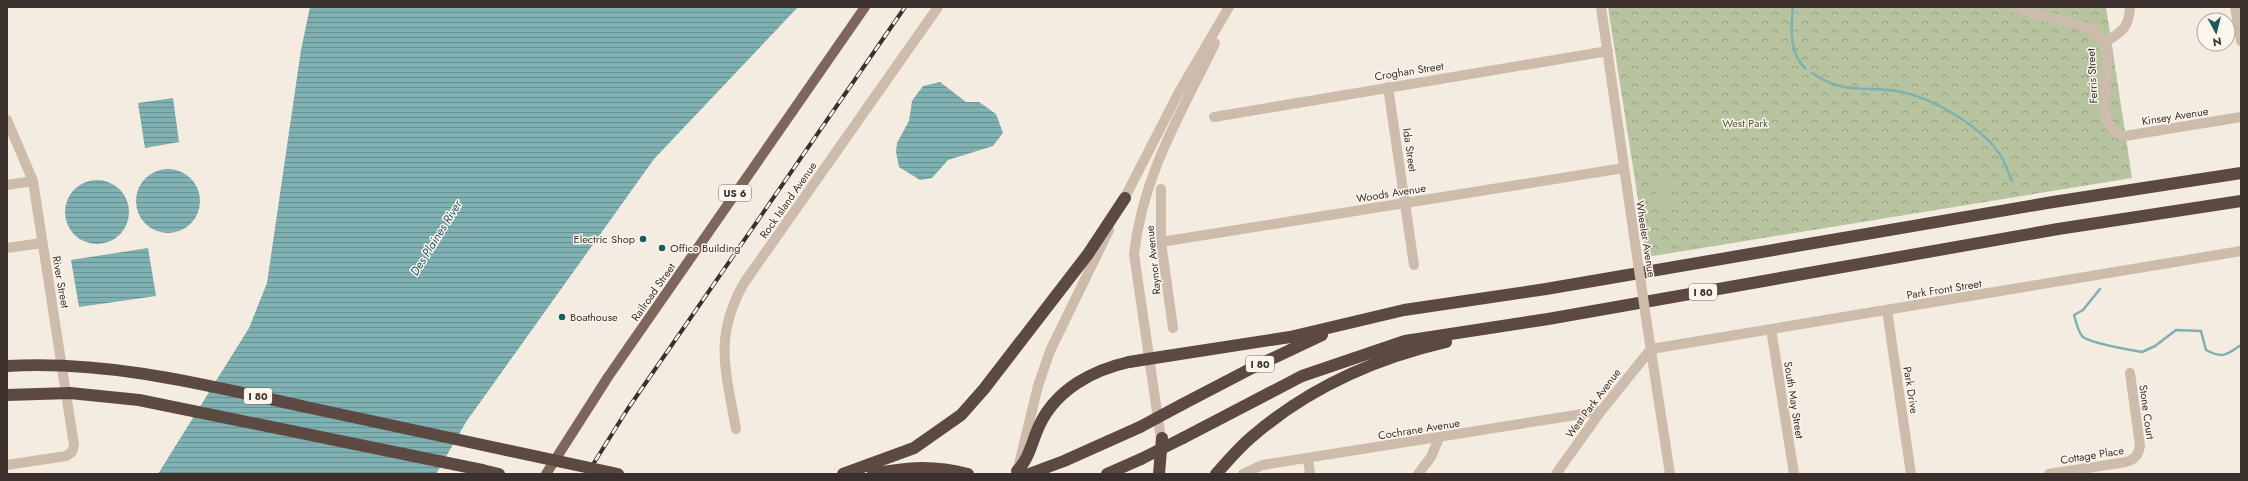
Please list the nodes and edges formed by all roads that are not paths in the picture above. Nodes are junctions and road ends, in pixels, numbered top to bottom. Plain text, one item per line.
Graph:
1 (865, 7) edge
2 (938, 7) edge
3 (1231, 7) edge
4 (1601, 7) edge
5 (2014, 7) edge
6 (2130, 7) edge
7 (2235, 7) edge
8 (2241, 41) edge
9 (2104, 43) junction
10 (1608, 51) junction
11 (1388, 87) junction
12 (1214, 116) dead end
13 (2241, 117) edge
14 (7, 120) edge
15 (2114, 132) joint
16 (1624, 168) junction
17 (2241, 173) edge
18 (33, 181) junction
19 (7, 184) edge
20 (1161, 189) dead end
21 (1125, 198) junction
22 (2241, 201) edge
23 (1405, 203) junction
24 (42, 242) junction
25 (1162, 242) junction
26 (7, 248) edge
27 (2241, 251) edge
28 (1414, 265) dead end
29 (1887, 310) junction
30 (1548, 319) junction
31 (1341, 326) junction
32 (1173, 328) dead end
33 (1771, 329) junction
34 (1651, 349) junction
35 (7, 366) edge
36 (2130, 373) dead end
37 (7, 395) edge
38 (1601, 411) junction
39 (736, 429) dead end
40 (1162, 438) junction
41 (1439, 438) junction
42 (2138, 455) joint
43 (1308, 458) junction
44 (7, 465) edge
45 (486, 472) edge
46 (1024, 473) edge
47 (499, 474) edge
48 (546, 474) edge
49 (618, 474) edge
50 (844, 474) edge
51 (873, 474) edge
52 (968, 474) edge
53 (1108, 474) edge
54 (1159, 474) edge
55 (1162, 474) edge
56 (1216, 474) edge
57 (1243, 474) edge
58 (1310, 474) edge
59 (1418, 474) edge
60 (1556, 474) edge
61 (1670, 474) edge
62 (1794, 474) edge
63 (1911, 474) edge
64 (2049, 474) edge

1 - 48 main road, Railroad Street / US 6
2 - 39 street, Rock Island Avenue
3 - 21 street
3 - 40 street
4 - 10 street, Wheeler Avenue
5 - 9 street, Ferris Street
6 - 9 street
7 - 8 street
9 - 15 street, Ferris Street
10 - 11 street, Croghan Street
10 - 16 street, Wheeler Avenue
11 - 12 street, Croghan Street
11 - 23 street, Ida Street
13 - 15 street, Kinsey Avenue
14 - 18 street, River Street
16 - 23 street, Woods Avenue
16 - 34 street, Wheeler Avenue, bridge
17 - 31 highway, I 80
18 - 19 street
18 - 24 street, River Street
20 - 25 street, Raynor Avenue
21 - 46 street
21 - 50 highway
22 - 30 highway, I 80
23 - 25 street, Woods Avenue
23 - 28 street, Ida Street
24 - 26 street
24 - 44 street, River Street
25 - 32 street, Raynor Avenue
27 - 29 street, Park Front Street
29 - 33 street, Park Front Street
29 - 63 street, Park Drive
30 - 53 highway, I 80, bridge
30 - 56 highway
31 - 46 highway, I 80, bridge
31 - 46 highway, bridge
33 - 34 street, Park Front Street
33 - 62 street, South May Street
34 - 38 street, West Park Avenue
34 - 61 street, Wheeler Avenue
35 - 49 highway, I 80, bridge
36 - 42 street, Stone Court
37 - 45 highway, I 80, bridge
38 - 41 street, Cochrane Avenue
38 - 60 street, West Park Avenue
40 - 54 highway
40 - 55 street
41 - 43 street, Cochrane Avenue
41 - 59 street
42 - 64 street, Cottage Place
43 - 57 street, Cochrane Avenue
43 - 58 street
45 - 47 highway, I 80
51 - 52 highway

